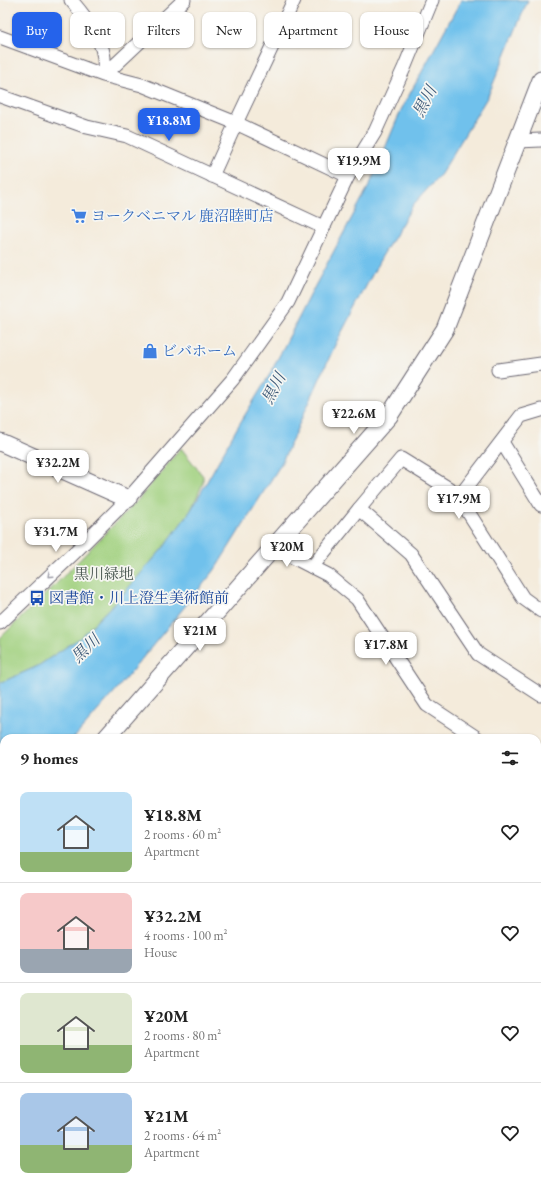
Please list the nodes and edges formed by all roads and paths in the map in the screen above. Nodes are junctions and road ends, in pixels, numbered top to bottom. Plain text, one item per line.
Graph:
1 (72, 0) edge
2 (184, 0) edge
3 (294, 0) edge
4 (432, 0) edge
5 (0, 36) edge
6 (104, 70) junction
7 (541, 80) edge
8 (0, 96) edge
9 (236, 123) junction
10 (541, 140) edge
11 (518, 141) junction
12 (212, 176) junction
13 (348, 176) junction
14 (323, 227) junction
15 (541, 364) edge
16 (498, 370) dead end
17 (541, 410) edge
18 (0, 442) edge
19 (502, 442) junction
20 (459, 497) junction
21 (128, 499) junction
22 (541, 505) edge
23 (360, 509) junction
24 (273, 547) junction
25 (312, 567) junction
26 (541, 611) edge
27 (0, 623) edge
28 (541, 695) edge
29 (109, 734) edge
30 (471, 734) edge

1 - 6 street
2 - 6 street
3 - 9 street
4 - 13 street
5 - 6 street
6 - 9 street
7 - 11 street
8 - 12 street
9 - 12 street
9 - 13 street
10 - 11 street
11 - 24 street
12 - 14 street
13 - 14 street
14 - 21 street
15 - 16 street
17 - 19 street
18 - 21 street
19 - 20 street
19 - 22 street
20 - 23 street
20 - 26 street
21 -> 27 street
23 - 25 street
23 - 28 street
24 - 25 street
24 - 29 street
25 - 30 street

